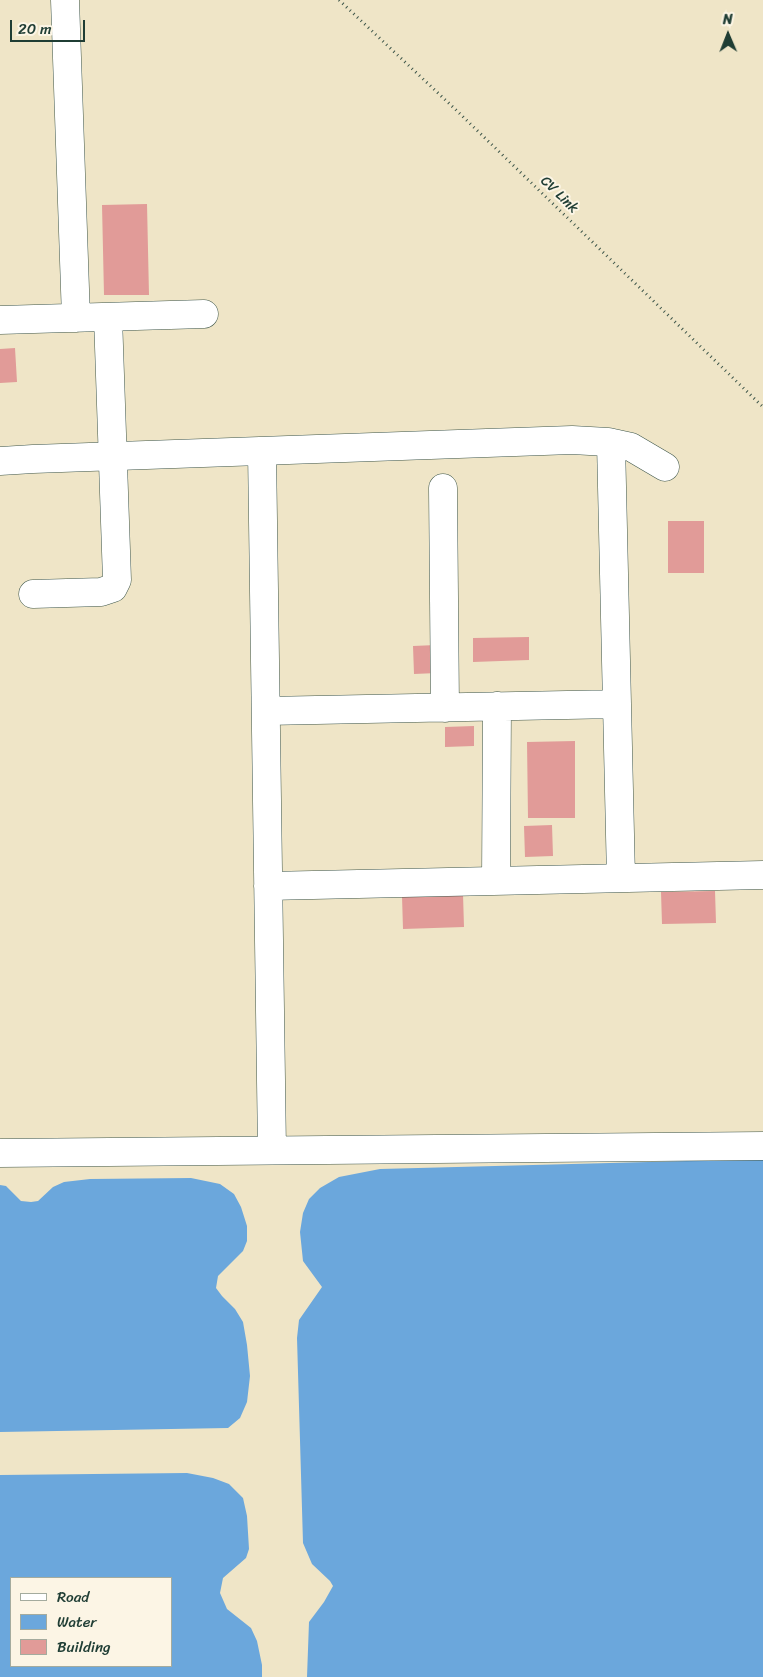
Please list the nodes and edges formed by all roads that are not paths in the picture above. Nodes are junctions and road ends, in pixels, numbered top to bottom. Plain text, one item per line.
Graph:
1 (65, 0) edge
2 (204, 314) dead end
3 (108, 317) junction
4 (76, 318) junction
5 (0, 320) edge
6 (611, 443) junction
7 (262, 451) junction
8 (112, 456) junction
9 (0, 461) edge
10 (665, 466) dead end
11 (444, 488) dead end
12 (33, 594) dead end
13 (617, 704) junction
14 (497, 706) junction
15 (445, 708) junction
16 (266, 711) junction
17 (763, 875) edge
18 (621, 878) junction
19 (496, 881) junction
20 (268, 886) junction
21 (763, 1146) edge
22 (272, 1150) junction
23 (0, 1153) edge

1 - 4 lane
2 - 3 lane
3 - 4 lane
3 - 8 lane
4 - 5 lane
6 - 7 lane
6 - 10 lane
6 - 13 lane
7 - 8 lane
7 - 16 lane
8 - 9 lane
8 - 12 lane
11 - 15 lane
13 - 14 lane
13 - 18 lane
14 - 15 lane
14 - 19 lane
15 - 16 lane
16 - 20 lane
17 - 18 lane
18 - 19 lane
19 - 20 lane
20 - 22 lane
21 - 22 lane
22 - 23 lane

